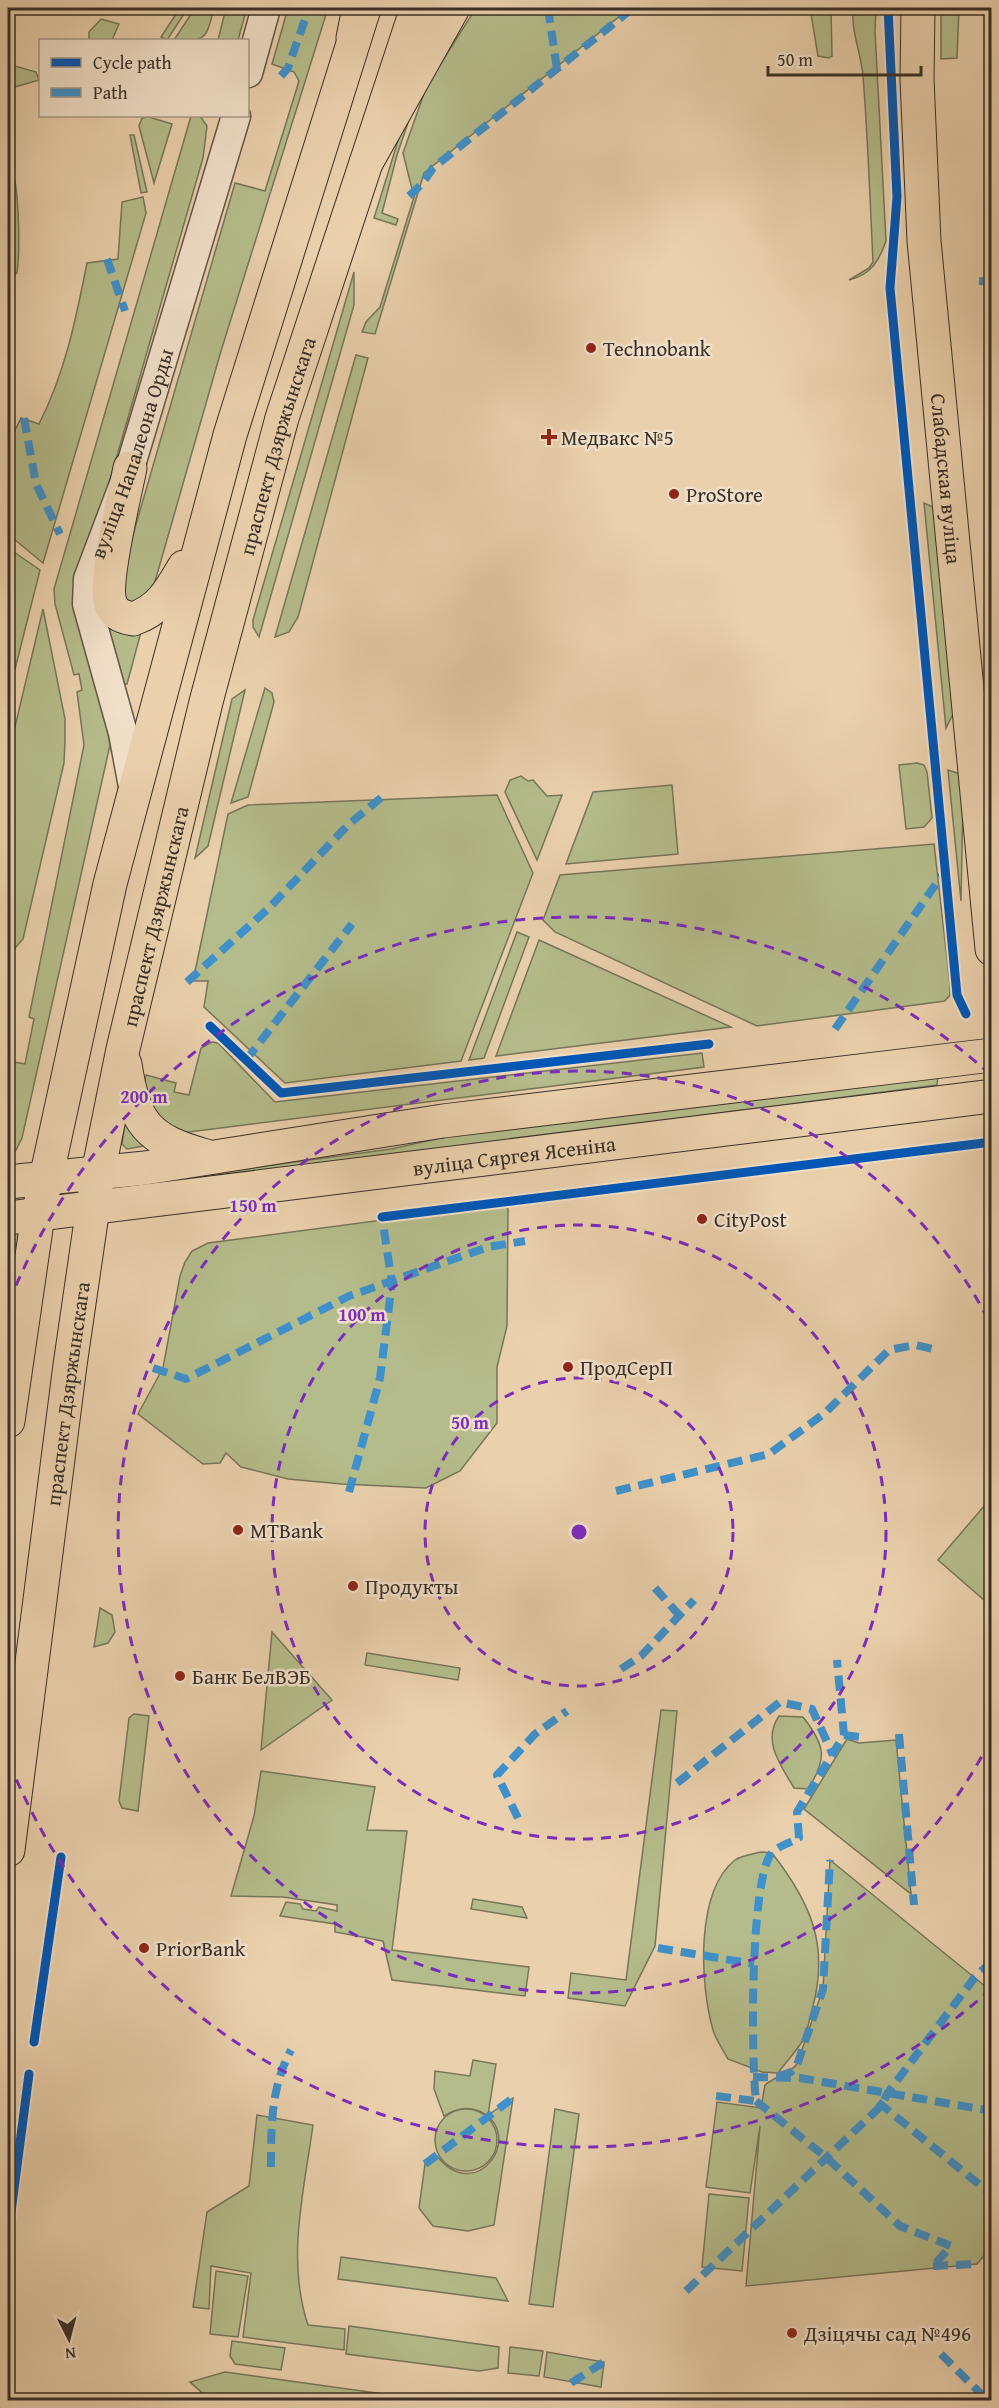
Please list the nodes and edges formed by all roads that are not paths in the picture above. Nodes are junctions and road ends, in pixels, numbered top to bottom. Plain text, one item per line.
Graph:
1 (266, 8) edge
2 (365, 8) edge
3 (417, 8) edge
4 (453, 8) edge
5 (918, 8) edge
6 (356, 23) edge
7 (249, 69) edge
8 (236, 117) edge
9 (366, 163) junction
10 (130, 468) junction
11 (202, 534) junction
12 (134, 792) junction
13 (992, 949) edge
14 (123, 1049) junction
15 (992, 1055) edge
16 (992, 1096) edge
17 (213, 1158) junction
18 (98, 1173) junction
19 (45, 1178) junction
20 (8, 1182) edge
21 (94, 1209) junction
22 (23, 1216) edge
23 (8, 1279) edge
24 (16, 1353) junction
25 (8, 1421) edge
26 (8, 1850) edge

1 - 7 street
2 - 6 main road
3 - 9 main road, праспект Дзяржынскага
4 - 9 main road
5 - 13 main road, Слабадская вуліца
6 - 11 main road
8 - 10 street, вуліца Напалеона Орды
9 - 14 main road, праспект Дзяржынскага
10 - 11 main road
10 - 12 street, вуліца Напалеона Орды
11 - 12 main road
12 - 19 main road
14 - 17 main road
14 - 18 main road, праспект Дзяржынскага
15 - 17 main road, вуліца Сяргея Ясеніна
16 - 21 main road, вуліца Сяргея Ясеніна
17 - 18 main road, вуліца Сяргея Ясеніна
18 - 19 main road, вуліца Сяргея Ясеніна
18 - 21 main road, праспект Дзяржынскага
19 - 20 main road, вуліца Сяргея Ясеніна
19 - 22 main road
21 - 22 main road, вуліца Сяргея Ясеніна
21 - 26 main road, праспект Дзяржынскага
22 - 24 main road
23 - 24 main road
24 - 25 main road

